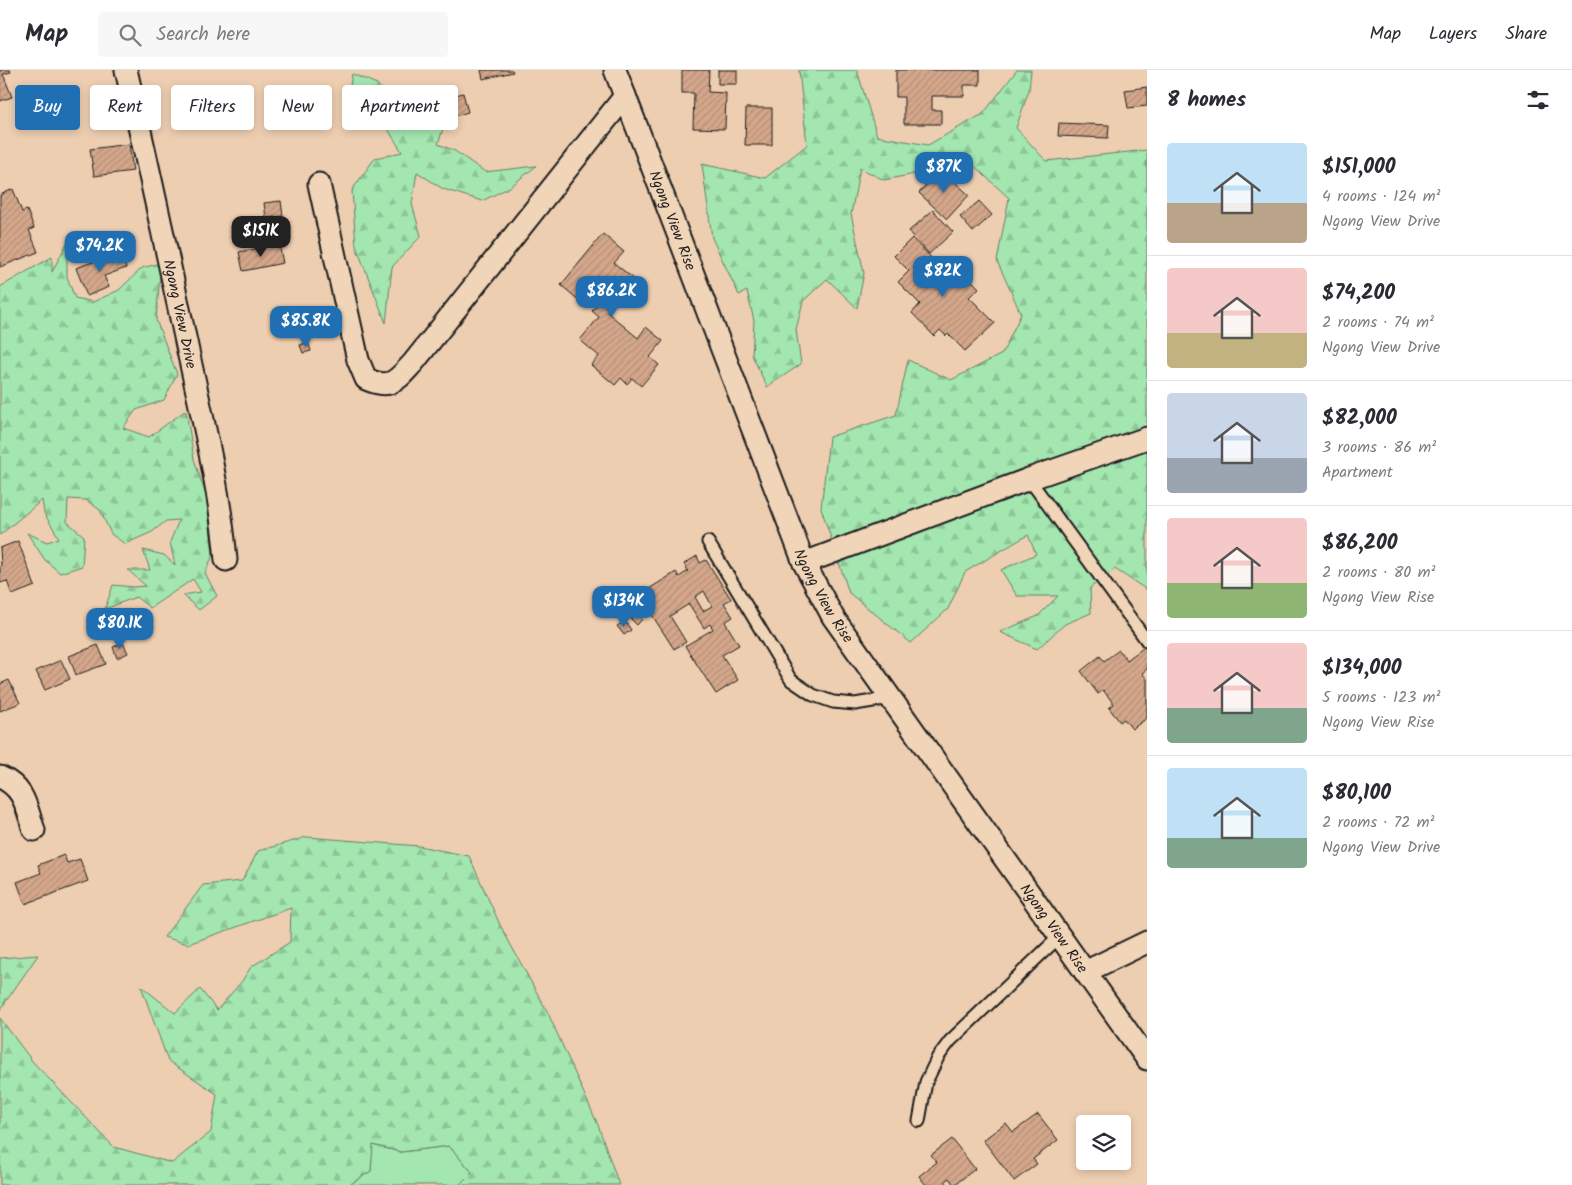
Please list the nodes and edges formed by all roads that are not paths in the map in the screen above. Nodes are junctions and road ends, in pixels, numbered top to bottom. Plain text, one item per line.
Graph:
1 (126, 70) edge
2 (615, 70) edge
3 (625, 96) junction
4 (319, 184) dead end
5 (1147, 438) edge
6 (1029, 479) junction
7 (708, 542) dead end
8 (226, 560) dead end
9 (804, 563) junction
10 (1147, 641) edge
11 (890, 698) junction
12 (0, 777) edge
13 (34, 830) dead end
14 (1060, 936) junction
15 (1147, 942) edge
16 (1085, 972) junction
17 (1147, 1059) edge
18 (919, 1121) dead end

1 - 8 street, Ngong View Drive
2 - 3 street, Ngong View Rise
3 - 4 street
3 - 9 street, Ngong View Rise
5 - 6 street
6 - 9 street
6 - 10 lane
7 - 11 lane
9 - 11 street, Ngong View Rise
11 - 14 street, Ngong View Rise
12 - 13 street
14 - 16 street, Ngong View Rise
14 - 18 lane
15 - 16 street
16 - 17 street, Ngong View Rise

